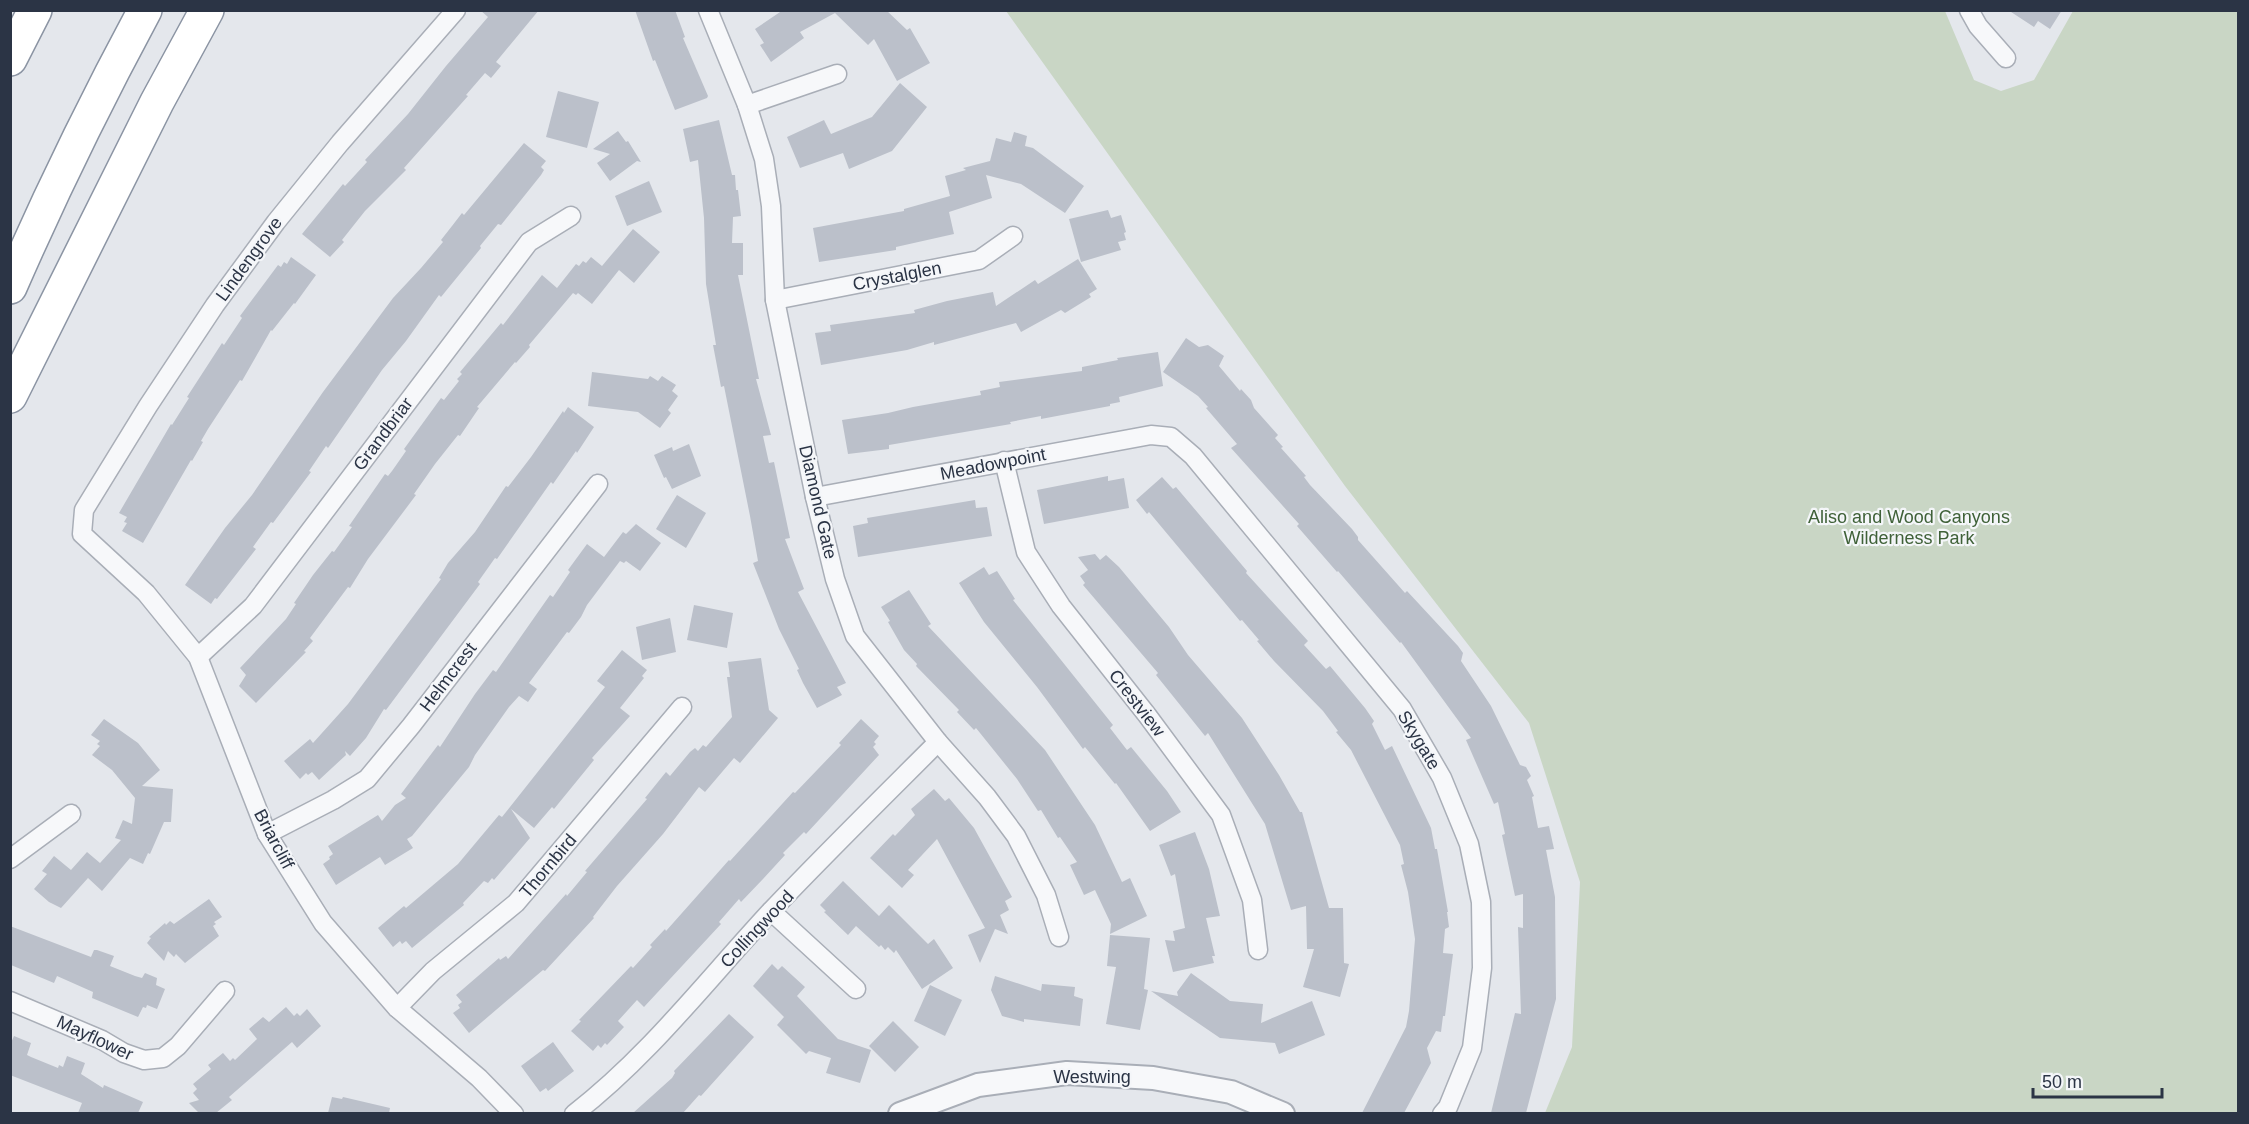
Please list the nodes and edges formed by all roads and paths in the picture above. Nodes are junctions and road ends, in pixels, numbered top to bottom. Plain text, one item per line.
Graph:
1 (35, 10) edge
2 (145, 10) edge
3 (207, 10) edge
4 (456, 10) edge
5 (708, 10) edge
6 (1969, 10) edge
7 (2006, 58) dead end
8 (10, 59) edge
9 (837, 74) dead end
10 (747, 105) junction
11 (571, 216) dead end
12 (1012, 236) dead end
13 (10, 287) edge
14 (775, 300) junction
15 (10, 396) edge
16 (1171, 437) joint
17 (1004, 461) junction
18 (598, 484) dead end
19 (815, 497) junction
20 (82, 534) joint
21 (198, 657) junction
22 (682, 707) dead end
23 (938, 742) junction
24 (71, 814) dead end
25 (267, 834) junction
26 (10, 859) edge
27 (771, 911) junction
28 (1059, 937) dead end
29 (1257, 950) dead end
30 (856, 989) dead end
31 (225, 991) dead end
32 (10, 1001) edge
33 (397, 1008) junction
34 (514, 1113) edge
35 (574, 1113) edge
36 (900, 1113) edge
37 (1283, 1113) edge
38 (1442, 1113) edge

1 - 8 highway
2 - 13 highway
3 - 15 highway
4 - 20 street, Lindengrove
5 - 10 street, Diamond Gate
6 - 7 street
9 - 10 street
10 - 14 street, Diamond Gate
11 - 21 street, Grandbriar
12 - 14 street, Crystalglen
14 - 19 street, Diamond Gate
16 - 17 street, Meadowpoint
16 - 38 street, Skygate
17 - 19 street, Meadowpoint
17 - 29 street, Crestview
18 - 25 street, Helmcrest
19 - 23 street, Diamond Gate
20 - 21 street, Briarcliff
21 - 25 street, Briarcliff
22 - 33 street, Thornbird
23 - 27 street, Collingwood
23 - 28 street, Diamond Gate
24 - 26 street
25 - 33 street, Briarcliff
27 - 30 street
27 - 35 street, Collingwood
31 - 32 street, Mayflower
33 - 34 street, Briarcliff
36 - 37 street, Westwing

